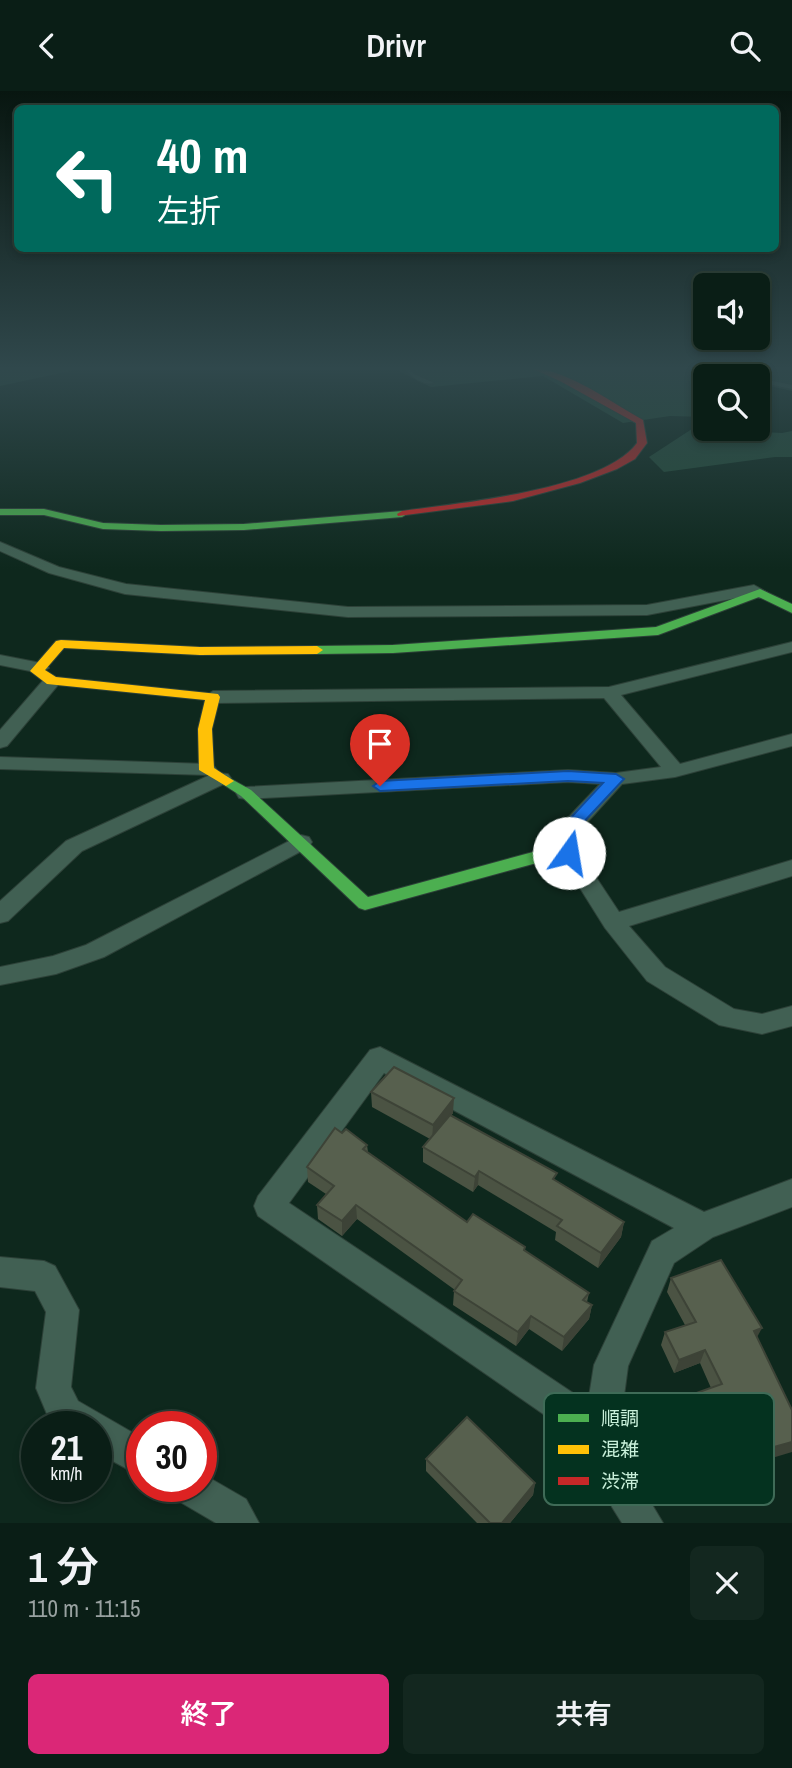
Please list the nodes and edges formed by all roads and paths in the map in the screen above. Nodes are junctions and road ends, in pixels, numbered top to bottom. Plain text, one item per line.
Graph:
1 (641, 436) edge
2 (0, 512) edge
3 (0, 546) edge
4 (760, 593) junction
5 (792, 609) edge
6 (792, 647) edge
7 (0, 660) edge
8 (46, 674) junction
9 (609, 692) junction
10 (213, 697) junction
11 (792, 740) edge
12 (0, 742) edge
13 (0, 763) edge
14 (675, 771) junction
15 (214, 774) junction
16 (616, 779) junction
17 (246, 793) junction
18 (301, 842) junction
19 (569, 853) junction
20 (792, 867) edge
21 (0, 915) edge
22 (613, 922) junction
23 (0, 976) edge
24 (792, 1016) edge
25 (792, 1193) edge
26 (702, 1227) junction
27 (0, 1272) edge
28 (607, 1393) edge
29 (544, 1394) edge
30 (64, 1411) edge
31 (216, 1502) edge
32 (632, 1505) edge
33 (240, 1523) edge
34 (644, 1523) edge

1 - 2 street
3 - 4 street
4 - 5 street
4 - 8 street
6 - 9 street
7 - 8 street
8 - 10 street
8 - 12 street
9 - 10 street
9 - 14 street
10 - 15 street
11 - 14 street
13 - 15 street
14 - 16 street
15 - 17 street
15 - 21 street
16 - 17 street
16 - 19 street
17 - 18 street
18 - 19 street
18 - 23 street
19 - 22 street
20 - 22 street
22 - 24 street
25 - 26 street
26 - 28 street
26 - 29 street
27 - 30 street
31 - 33 street
32 - 34 street

